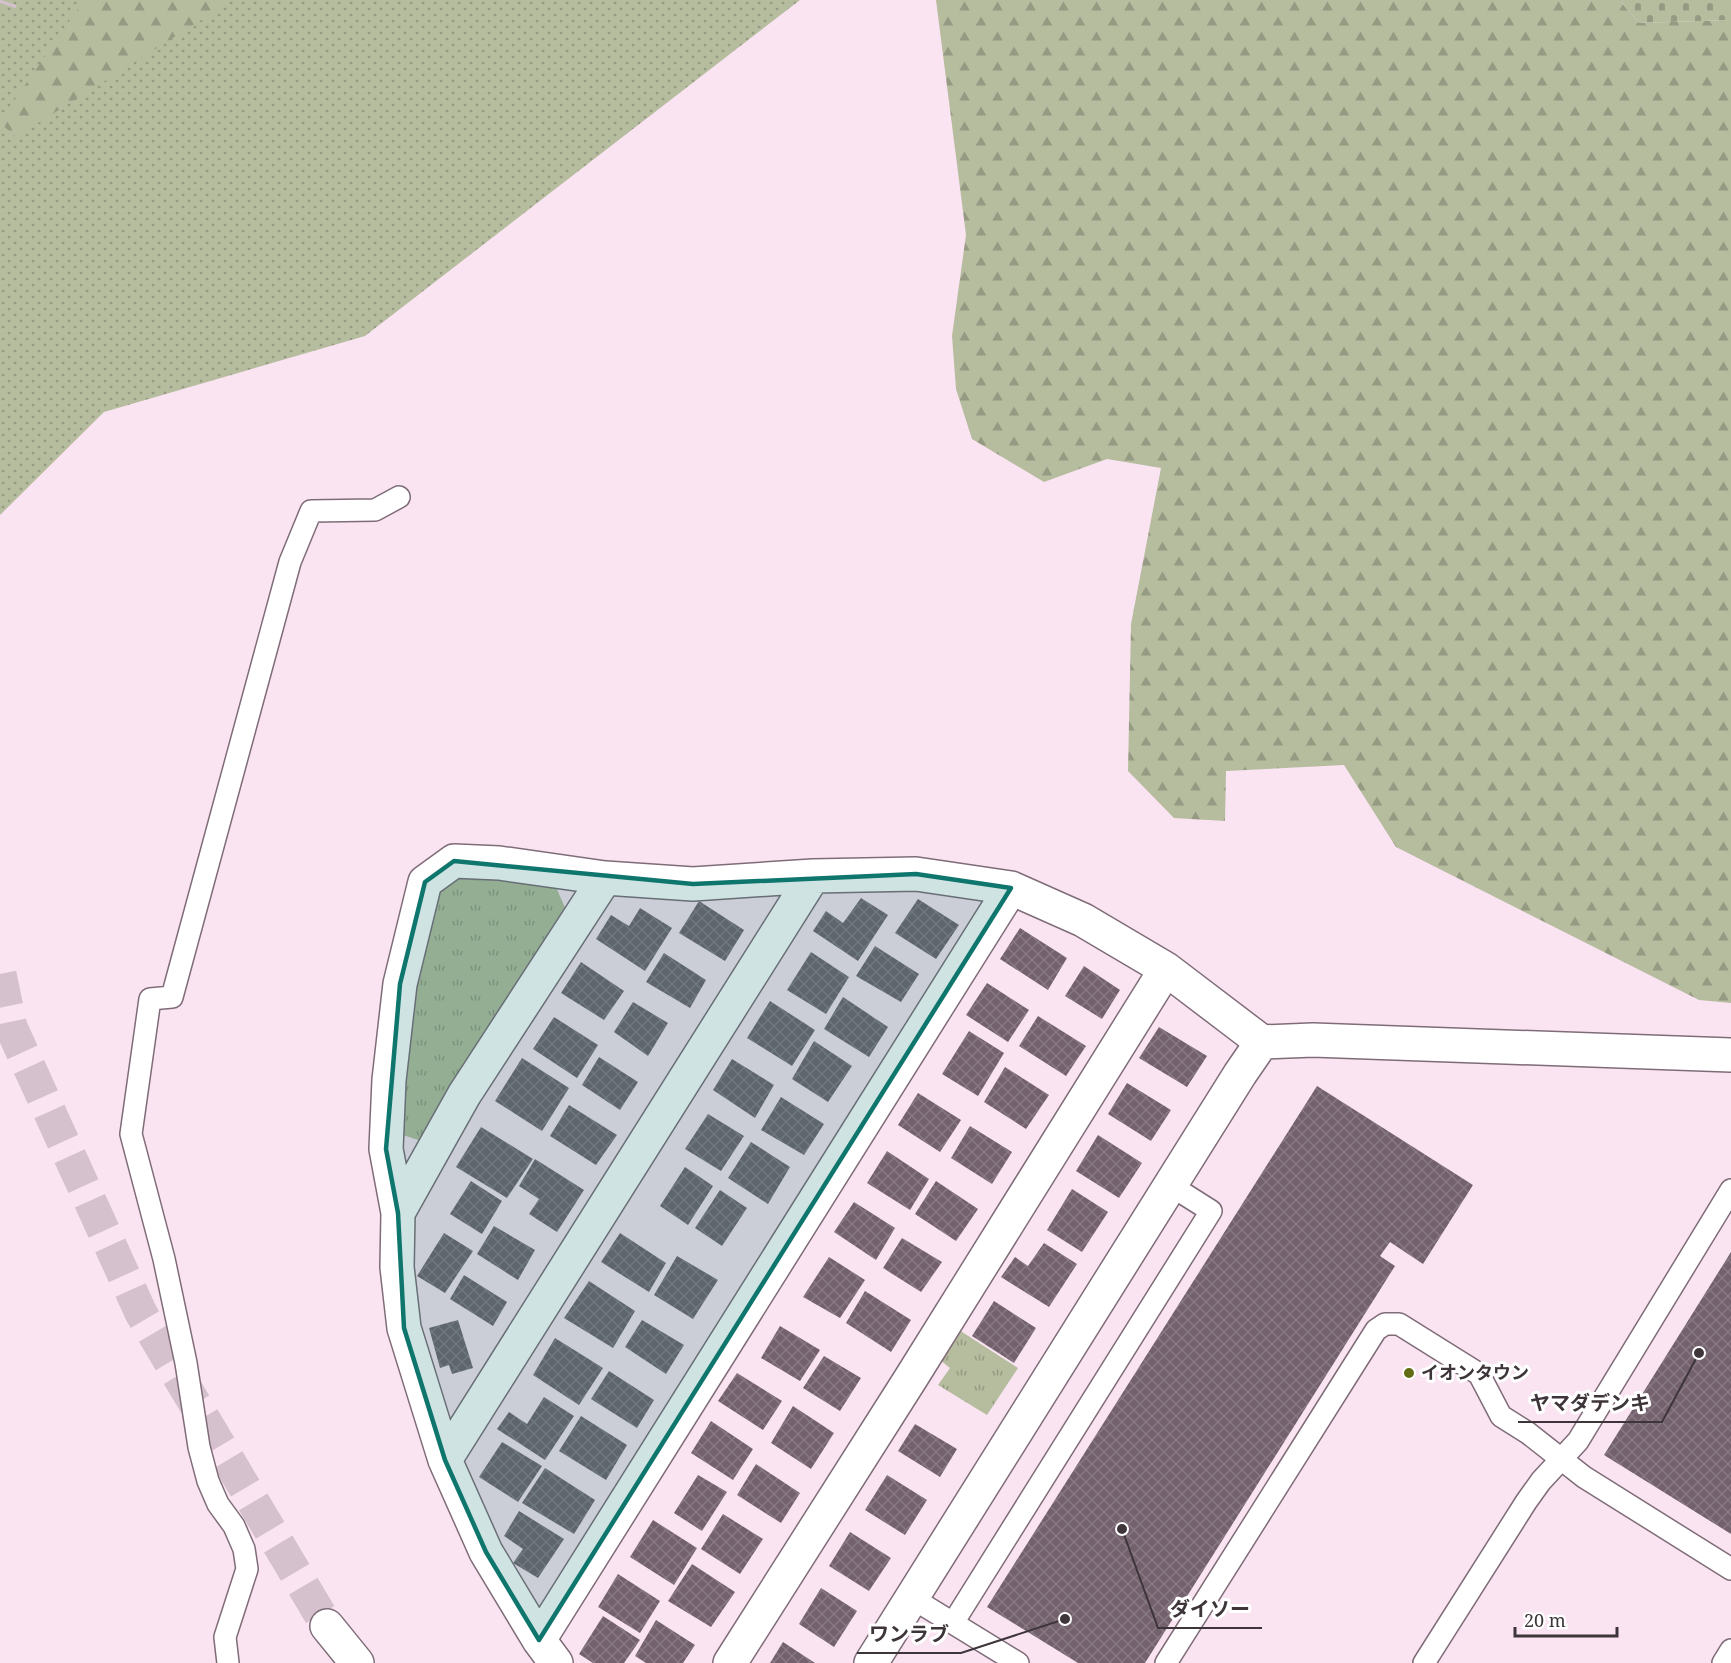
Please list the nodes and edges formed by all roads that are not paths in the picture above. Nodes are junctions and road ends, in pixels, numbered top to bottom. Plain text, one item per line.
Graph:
1 (399, 497) dead end
2 (813, 876) junction
3 (605, 878) junction
4 (1011, 888) junction
5 (1166, 969) junction
6 (1262, 1042) junction
7 (1731, 1055) edge
8 (1170, 1185) junction
9 (1731, 1190) edge
10 (398, 1213) junction
11 (1560, 1459) junction
12 (445, 1460) junction
13 (1731, 1569) edge
14 (912, 1598) junction
15 (953, 1623) junction
16 (327, 1626) tunnel mouth
17 (1731, 1650) edge
18 (548, 1652) edge
19 (228, 1663) edge
20 (357, 1663) edge
21 (730, 1663) edge
22 (871, 1663) edge
23 (1018, 1663) edge
24 (1166, 1663) edge
25 (1424, 1663) edge
26 (1723, 1663) edge

1 - 19 lane
2 - 3 street
2 - 4 street
2 - 12 street
3 - 10 street
3 - 10 street
4 - 5 street
4 - 18 street
5 - 6 street
5 - 21 street
6 - 7 street
6 - 8 street
8 - 14 street
8 - 15 lane
9 - 11 lane
10 - 12 street
11 - 13 lane
11 - 24 lane
11 - 25 lane
12 - 18 street
14 - 15 lane
14 - 22 street
15 - 23 lane
16 - 20 street
17 - 26 lane

